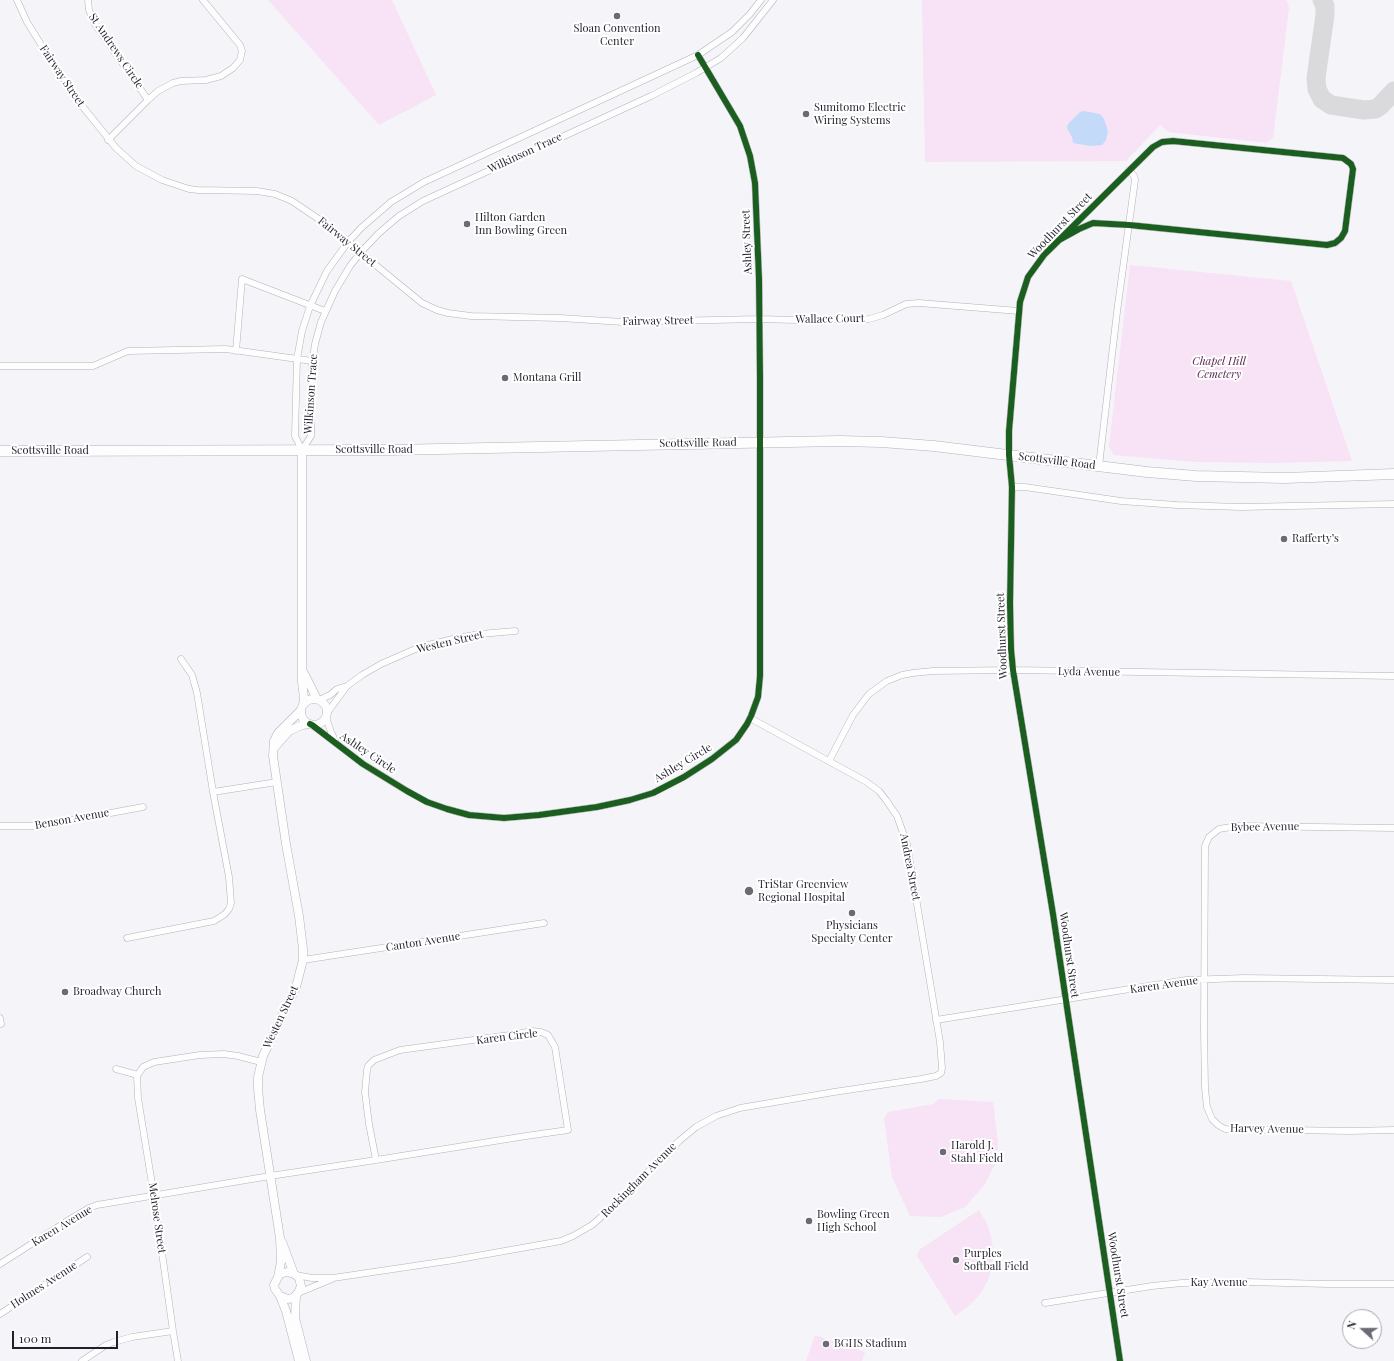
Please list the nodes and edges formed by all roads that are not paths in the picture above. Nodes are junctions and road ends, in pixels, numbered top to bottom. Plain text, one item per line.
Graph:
1 (17, 0) edge
2 (88, 0) edge
3 (203, 0) edge
4 (761, 0) edge
5 (773, 0) edge
6 (698, 55) junction
7 (706, 68) junction
8 (148, 100) junction
9 (108, 140) junction
10 (1129, 170) junction
11 (1129, 225) junction
12 (1059, 240) junction
13 (348, 242) junction
14 (361, 252) junction
15 (310, 306) junction
16 (325, 311) junction
17 (1019, 311) junction
18 (759, 319) junction
19 (236, 351) junction
20 (297, 359) junction
21 (312, 361) junction
22 (0, 366) edge
23 (760, 441) junction
24 (302, 450) junction
25 (0, 451) edge
26 (1009, 455) junction
27 (1099, 466) junction
28 (1394, 474) edge
29 (1012, 487) junction
30 (1394, 504) edge
31 (515, 631) dead end
32 (181, 659) dead end
33 (302, 670) junction
34 (1012, 670) junction
35 (1394, 676) edge
36 (347, 686) junction
37 (318, 699) junction
38 (302, 707) junction
39 (326, 715) junction
40 (750, 718) junction
41 (311, 725) junction
42 (336, 743) junction
43 (274, 748) junction
44 (829, 761) junction
45 (276, 782) junction
46 (213, 792) junction
47 (143, 807) dead end
48 (0, 826) edge
49 (1394, 828) edge
50 (544, 923) dead end
51 (127, 938) dead end
52 (303, 960) junction
53 (1204, 979) junction
54 (1394, 980) edge
55 (1065, 1000) junction
56 (936, 1020) junction
57 (261, 1062) junction
58 (116, 1069) dead end
59 (941, 1073) joint
60 (138, 1075) junction
61 (1394, 1130) edge
62 (376, 1160) junction
63 (270, 1176) junction
64 (154, 1196) junction
65 (280, 1238) junction
66 (87, 1257) dead end
67 (0, 1264) edge
68 (295, 1275) junction
69 (278, 1276) junction
70 (333, 1278) junction
71 (1394, 1284) edge
72 (1111, 1293) junction
73 (297, 1294) junction
74 (280, 1296) junction
75 (1045, 1303) dead end
76 (0, 1314) edge
77 (173, 1331) junction
78 (82, 1361) edge
79 (178, 1361) edge
80 (299, 1361) edge
81 (306, 1361) edge
82 (1120, 1361) edge

1 - 9 street, Fairway Street
2 - 8 street, St Andrews Circle
3 - 8 street, St Andrews Circle
4 - 6 street, Wilkinson Trace
5 - 7 street, Wilkinson Trace
6 - 7 street, Ashley Street
6 - 13 street, Wilkinson Trace
7 - 14 street, Wilkinson Trace
7 - 18 street, Ashley Street
8 - 9 street, St Andrews Circle
9 - 13 street, Fairway Street
10 - 11 street
10 - 11 street, Woodhurst Street
10 - 12 street, Woodhurst Street
11 - 12 street
11 - 27 street
12 - 17 street, Woodhurst Street
13 - 14 street, Fairway Street
13 - 15 street, Wilkinson Trace
14 - 16 street, Wilkinson Trace
14 - 18 street, Fairway Street
15 - 16 street
15 - 19 street
15 - 20 street, Wilkinson Trace
16 - 21 street, Wilkinson Trace
17 - 18 street, Wallace Court
17 - 26 street, Woodhurst Street
18 - 23 street, Ashley Street
19 - 20 street
19 - 22 street
20 - 21 street
20 - 24 street, Wilkinson Trace
21 - 24 street, Wilkinson Trace
23 - 24 main road, Scottsville Road
23 - 26 main road, Scottsville Road
23 - 40 street, Ashley Circle
24 - 25 main road, Scottsville Road
24 - 33 street
26 - 27 main road, Scottsville Road
26 - 29 street, Woodhurst Street
27 - 28 main road, Scottsville Road
29 - 30 street
29 - 34 street, Woodhurst Street
31 - 36 street, Westen Street
32 - 46 street
33 - 37 street
33 - 38 street
34 - 35 street, Lyda Avenue
34 - 44 street, Lyda Avenue
34 - 55 street, Woodhurst Street
36 - 37 street, Westen Street
36 - 39 street, Westen Street
37 - 38 street
37 - 39 street
38 - 41 street
38 - 43 street, Westen Street
39 - 41 street
39 - 42 street, Ashley Circle
40 - 42 street, Ashley Circle
40 - 44 street, Andrea Street
41 - 42 street, Ashley Circle
41 - 43 street
43 - 45 street, Westen Street
44 - 56 street, Andrea Street
45 - 46 street
45 - 52 street, Westen Street
46 - 51 street
47 - 48 street, Benson Avenue
49 - 53 street, Bybee Avenue
50 - 52 street, Canton Avenue
52 - 57 street, Westen Street
53 - 54 street, Karen Avenue
53 - 55 street, Karen Avenue
53 - 61 street, Harvey Avenue
55 - 56 street, Karen Avenue
55 - 72 street, Woodhurst Street
56 - 59 street, Andrea Street
57 - 60 street
57 - 63 street, Westen Street
58 - 60 street
59 - 70 street, Rockingham Avenue
60 - 64 street, Melrose Street
62 - 62 street, Karen Circle
62 - 63 street, Karen Circle
63 - 64 street, Karen Avenue
63 - 65 street, Westen Street
64 - 67 street, Karen Avenue
64 - 77 street, Melrose Street
65 - 68 street, Westen Street
65 - 69 street, Westen Street
66 - 76 street, Holmes Avenue
68 - 69 street
68 - 70 street, Rockingham Avenue
68 - 73 street
69 - 74 street
70 - 73 street, Rockingham Avenue
71 - 72 street, Kay Avenue
72 - 75 street, Kay Avenue
72 - 82 street, Woodhurst Street
73 - 74 street
73 - 81 street
74 - 80 street
77 - 78 street
77 - 79 street, Melrose Street

